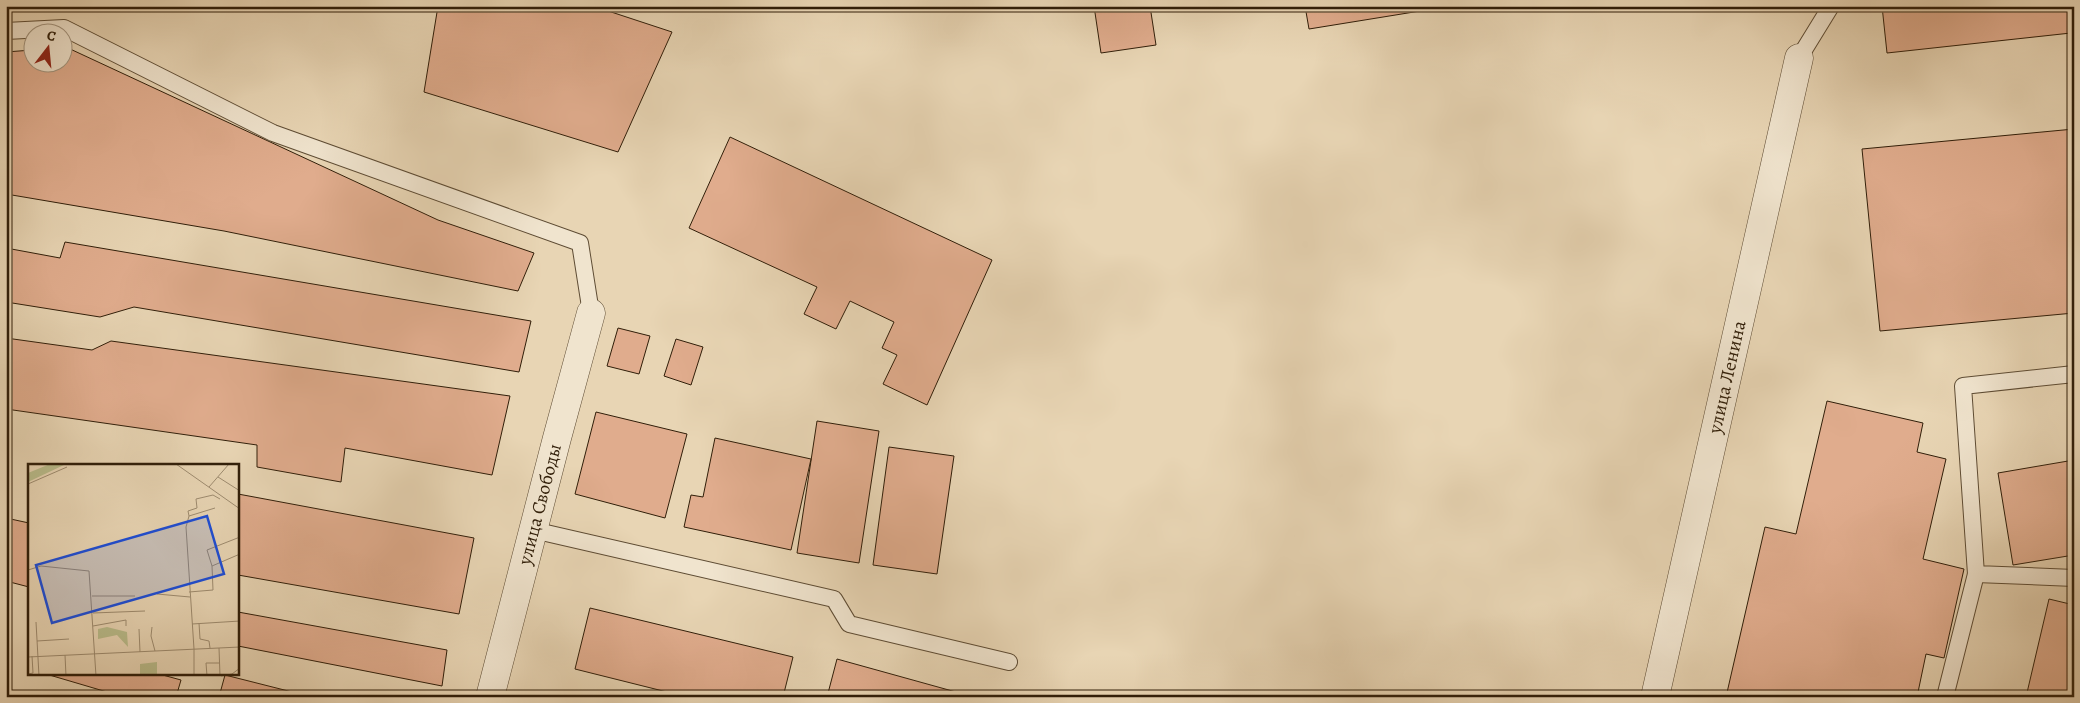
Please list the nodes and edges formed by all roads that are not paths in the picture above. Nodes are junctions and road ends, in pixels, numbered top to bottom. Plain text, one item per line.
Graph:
1 (1831, 6) edge
2 (6, 31) edge
3 (1799, 58) joint
4 (591, 313) joint
5 (2074, 374) edge
6 (533, 530) junction
7 (1976, 574) junction
8 (2074, 578) edge
9 (1009, 662) dead end
10 (490, 697) edge
11 (1654, 697) edge
12 (1945, 697) edge

1 - 3 lane
2 - 4 lane
3 - 11 street, улица Ленина
4 - 6 street, улица Свободы
5 - 7 lane
6 - 9 lane
6 - 10 street, улица Свободы
7 - 8 lane
7 - 12 lane

